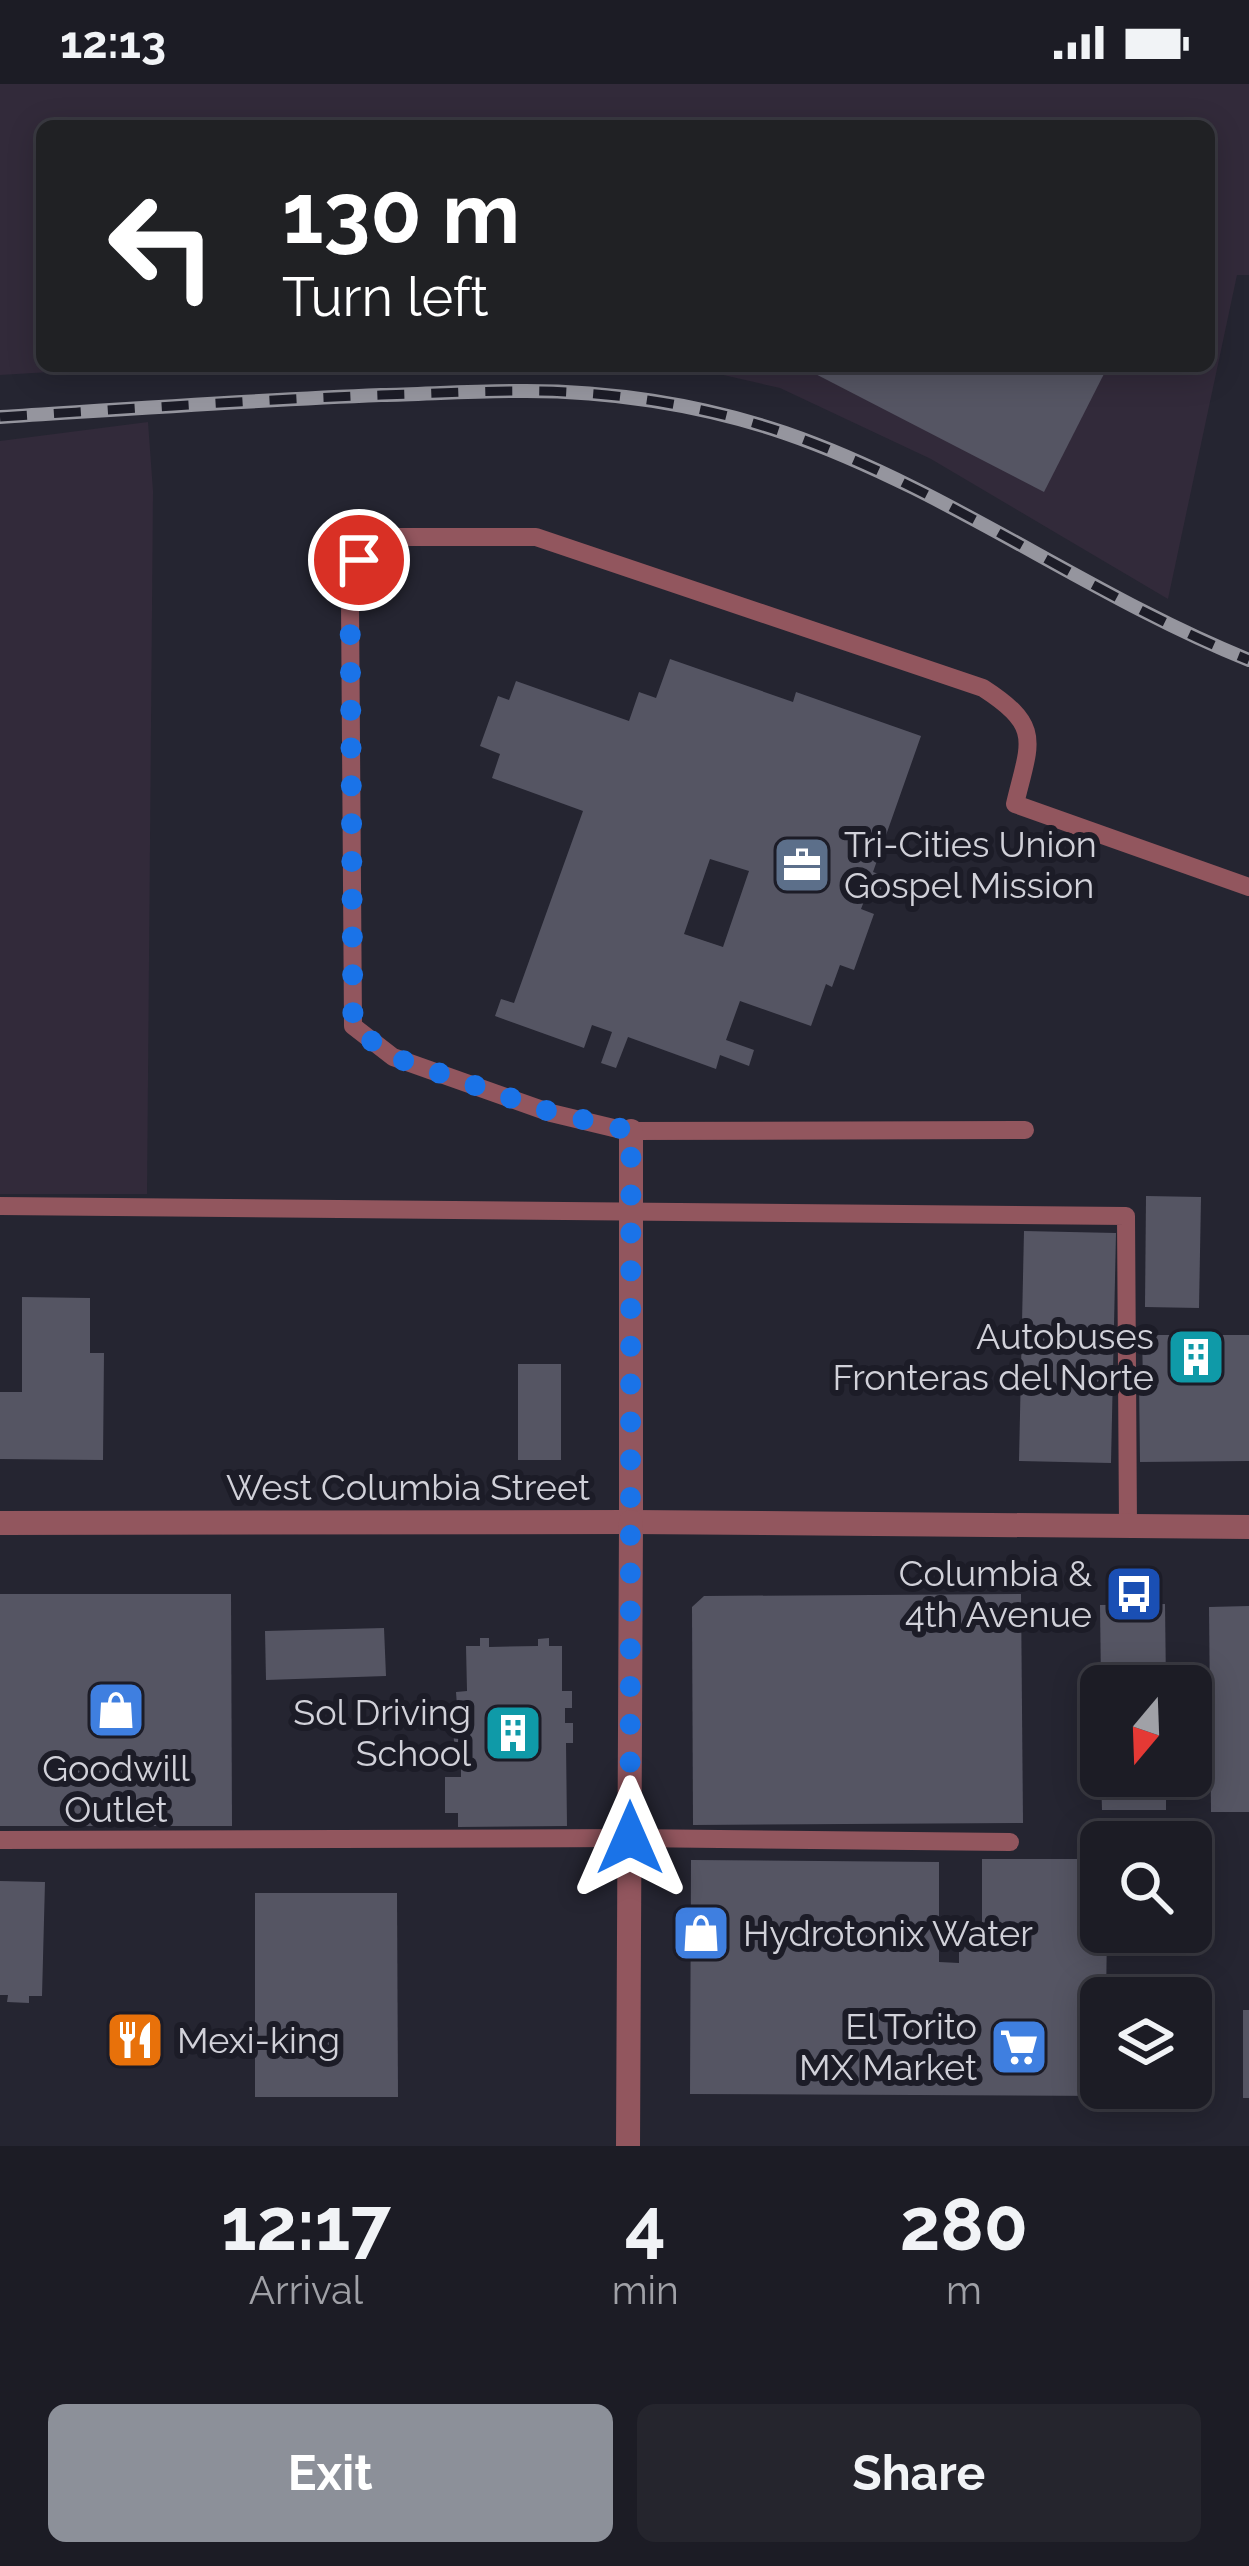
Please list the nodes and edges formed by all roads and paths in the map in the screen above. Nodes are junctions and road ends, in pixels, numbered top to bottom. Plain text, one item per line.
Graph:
1 (1249, 887) edge
2 (1025, 1130) dead end
3 (631, 1131) junction
4 (0, 1206) edge
5 (632, 1211) junction
6 (632, 1522) junction
7 (0, 1523) edge
8 (1128, 1526) junction
9 (1249, 1527) edge
10 (630, 1838) junction
11 (0, 1840) edge
12 (1010, 1841) dead end
13 (628, 2146) edge

1 - 3 lane
2 - 3 lane
3 - 5 street
4 - 5 lane
5 - 6 street
5 - 8 lane
6 - 7 street, West Columbia Street
6 - 8 street, West Columbia Street
6 - 10 street
8 - 9 street, West Columbia Street
10 - 11 lane
10 - 12 lane
10 - 13 street

